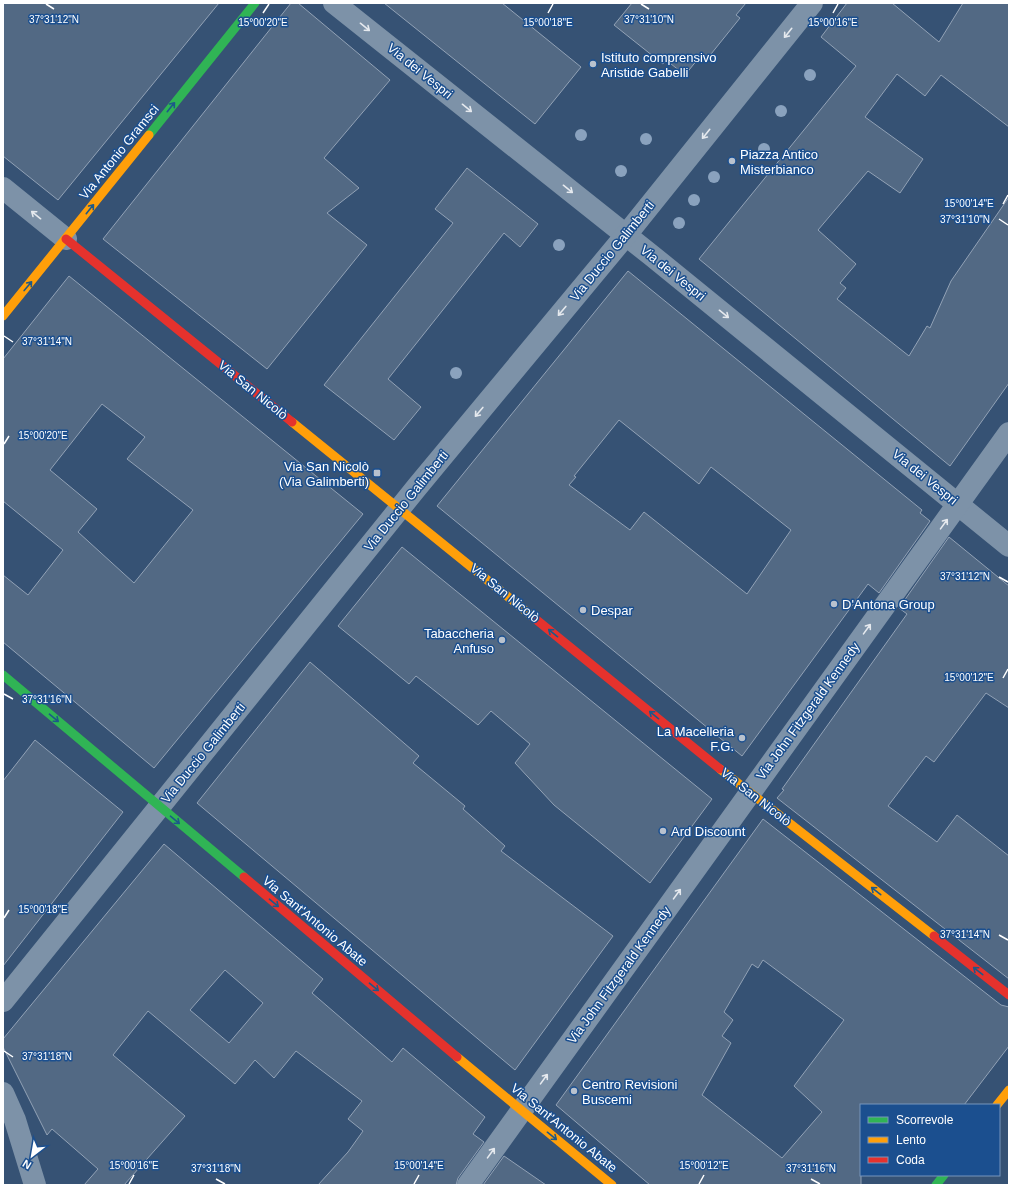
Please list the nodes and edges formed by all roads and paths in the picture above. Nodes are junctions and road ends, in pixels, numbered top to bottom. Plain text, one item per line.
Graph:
1 (255, 3) edge
2 (334, 3) edge
3 (812, 3) edge
4 (3, 188) edge
5 (626, 234) junction
6 (66, 239) junction
7 (3, 316) edge
8 (1009, 433) edge
9 (958, 504) junction
10 (400, 508) junction
11 (1009, 546) edge
12 (3, 674) edge
13 (749, 792) junction
14 (159, 806) junction
15 (1009, 996) edge
16 (3, 1001) edge
17 (1009, 1090) edge
18 (3, 1093) edge
19 (998, 1104) edge
20 (522, 1111) junction
21 (943, 1176) edge
22 (35, 1185) edge
23 (468, 1185) edge
24 (612, 1185) edge
25 (936, 1185) edge

6 -> 1 street, Via Antonio Gramsci
2 -> 5 street, Via dei Vespri
3 -> 5 street, Via Duccio Galimberti
6 -> 4 street, Via San Nicolò
5 -> 9 street, Via dei Vespri
5 -> 10 street, Via Duccio Galimberti
7 -> 6 street, Via Antonio Gramsci
6 - 10 street, Via San Nicolò
8 - 9 street, Via John Fitzgerald Kennedy
9 - 11 street, Via dei Vespri
13 -> 9 street, Via John Fitzgerald Kennedy
13 -> 10 street, Via San Nicolò
10 - 14 street, Via Duccio Galimberti
12 -> 14 street, Via Sant'Antonio Abate
15 -> 13 street, Via San Nicolò
20 -> 13 street, Via John Fitzgerald Kennedy
14 - 16 street, Via Duccio Galimberti
14 -> 20 street, Via Sant'Antonio Abate
17 - 19 street
18 - 22 street
23 -> 20 street, Via John Fitzgerald Kennedy
20 -> 24 street, Via Sant'Antonio Abate
21 - 25 street

